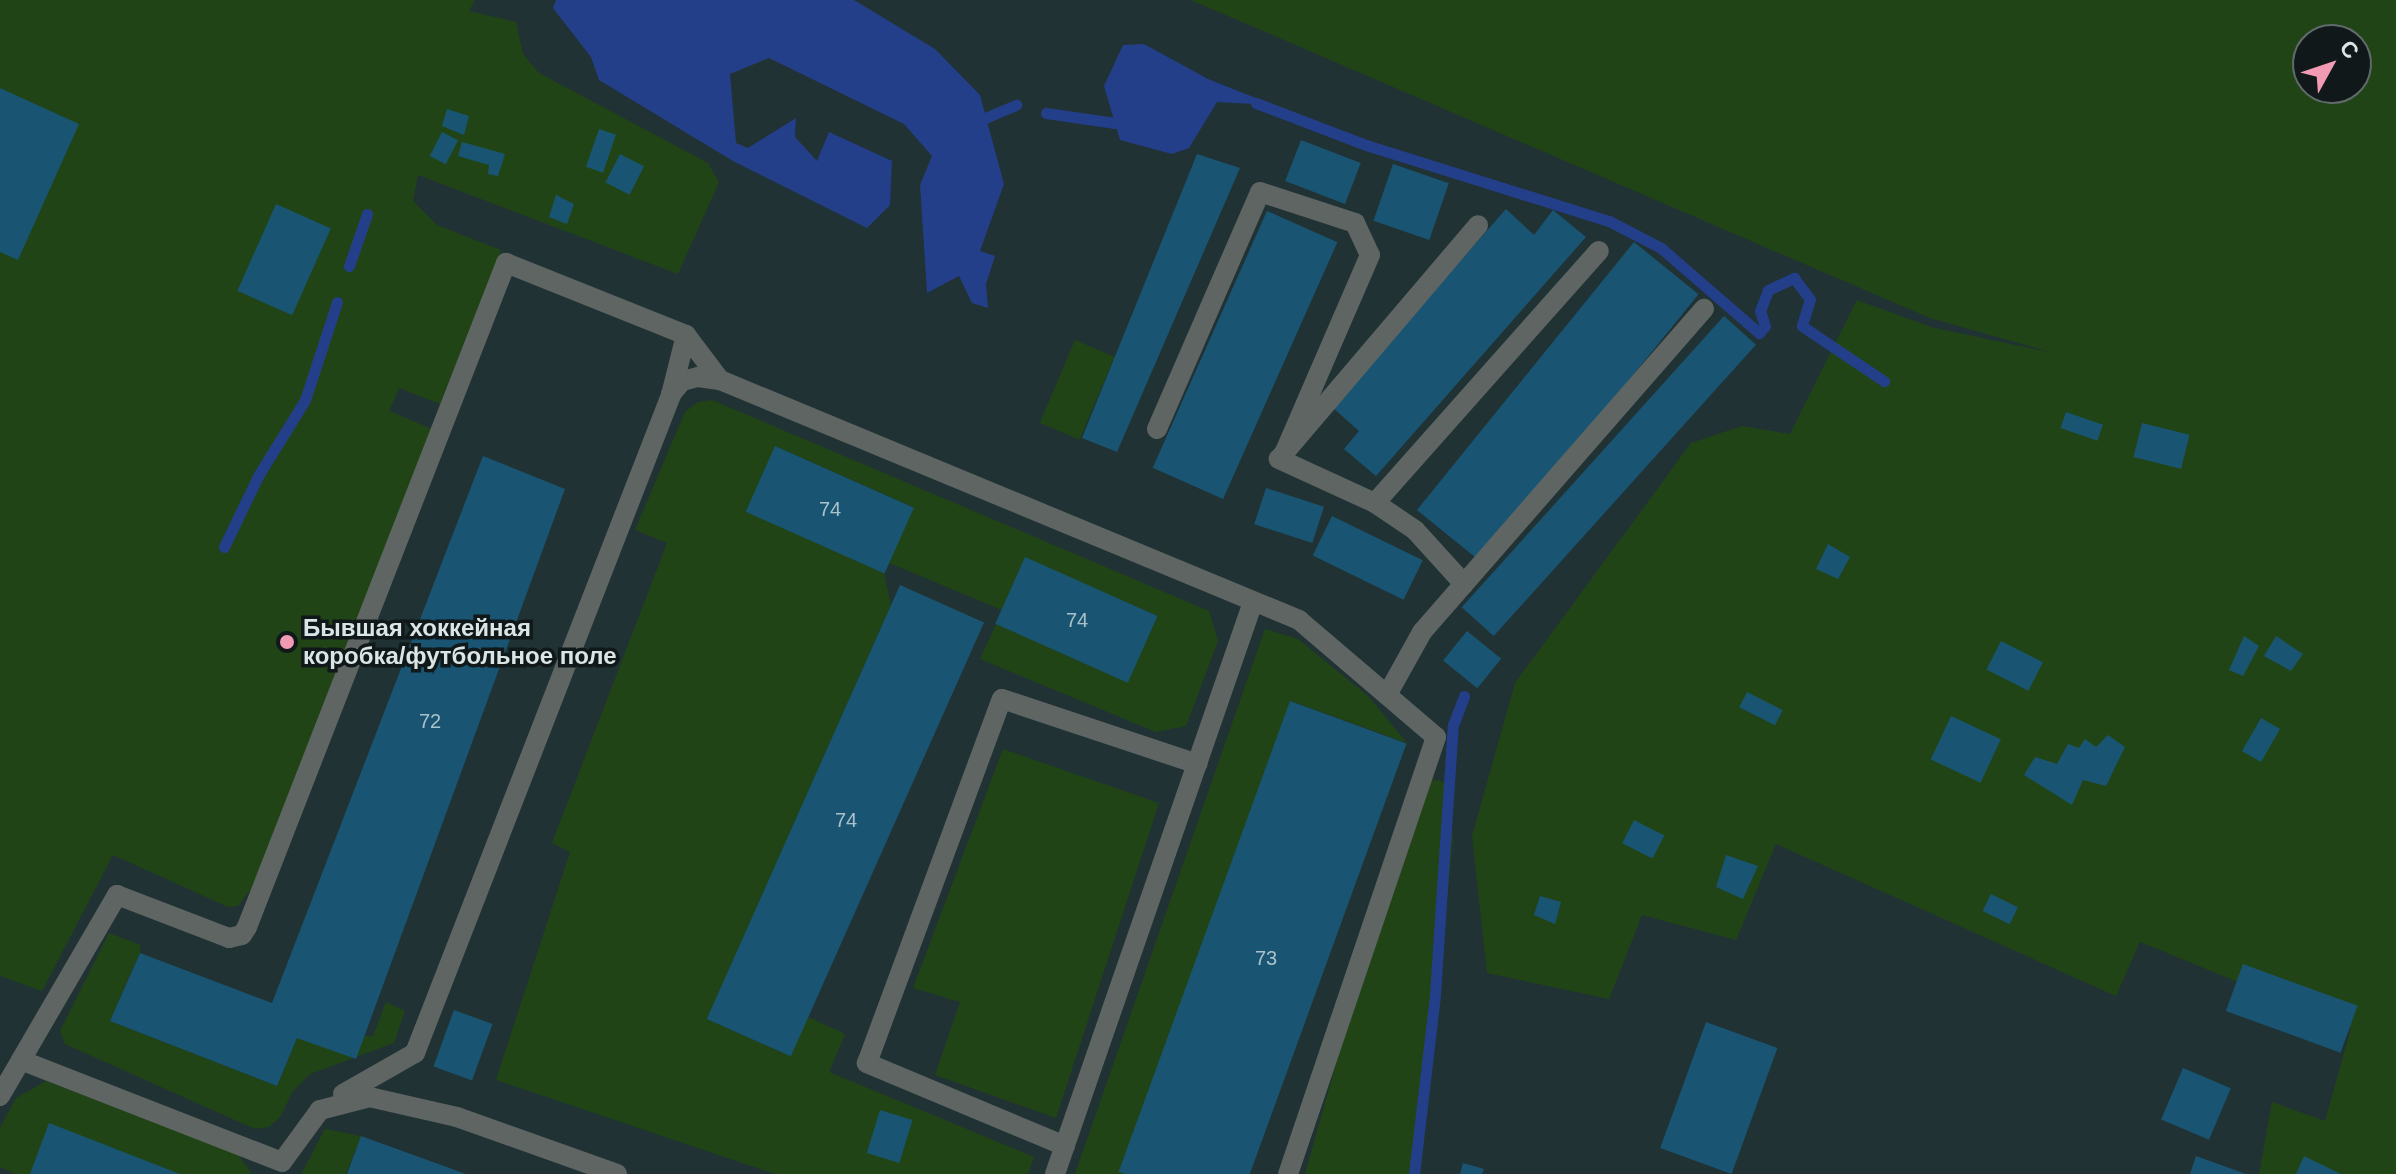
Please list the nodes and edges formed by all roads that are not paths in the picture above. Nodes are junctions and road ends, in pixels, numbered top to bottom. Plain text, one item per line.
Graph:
1 (1478, 225) dead end
2 (1599, 251) dead end
3 (1704, 309) dead end
4 (686, 335) junction
5 (720, 380) junction
6 (671, 395) junction
7 (1157, 429) dead end
8 (1284, 454) junction
9 (1375, 503) junction
10 (1464, 584) junction
11 (1253, 602) junction
12 (1387, 695) junction
13 (1197, 764) junction
14 (21, 1060) junction
15 (0, 1096) edge
16 (320, 1110) junction
17 (1065, 1146) junction
18 (280, 1168) edge
19 (617, 1174) edge
20 (1055, 1174) edge
21 (1288, 1174) edge

1 - 8 lane
2 - 9 lane
3 - 10 lane
4 - 5 lane
4 - 6 lane
4 - 14 lane
5 - 6 lane
5 - 11 lane
6 - 16 lane
7 - 8 lane
8 - 9 lane
9 - 10 lane
10 - 12 lane
11 - 12 lane
11 - 13 lane
12 - 21 lane
13 - 17 lane
13 - 17 lane
14 - 15 lane
14 - 18 lane
16 - 18 lane
16 - 19 lane
17 - 20 lane

